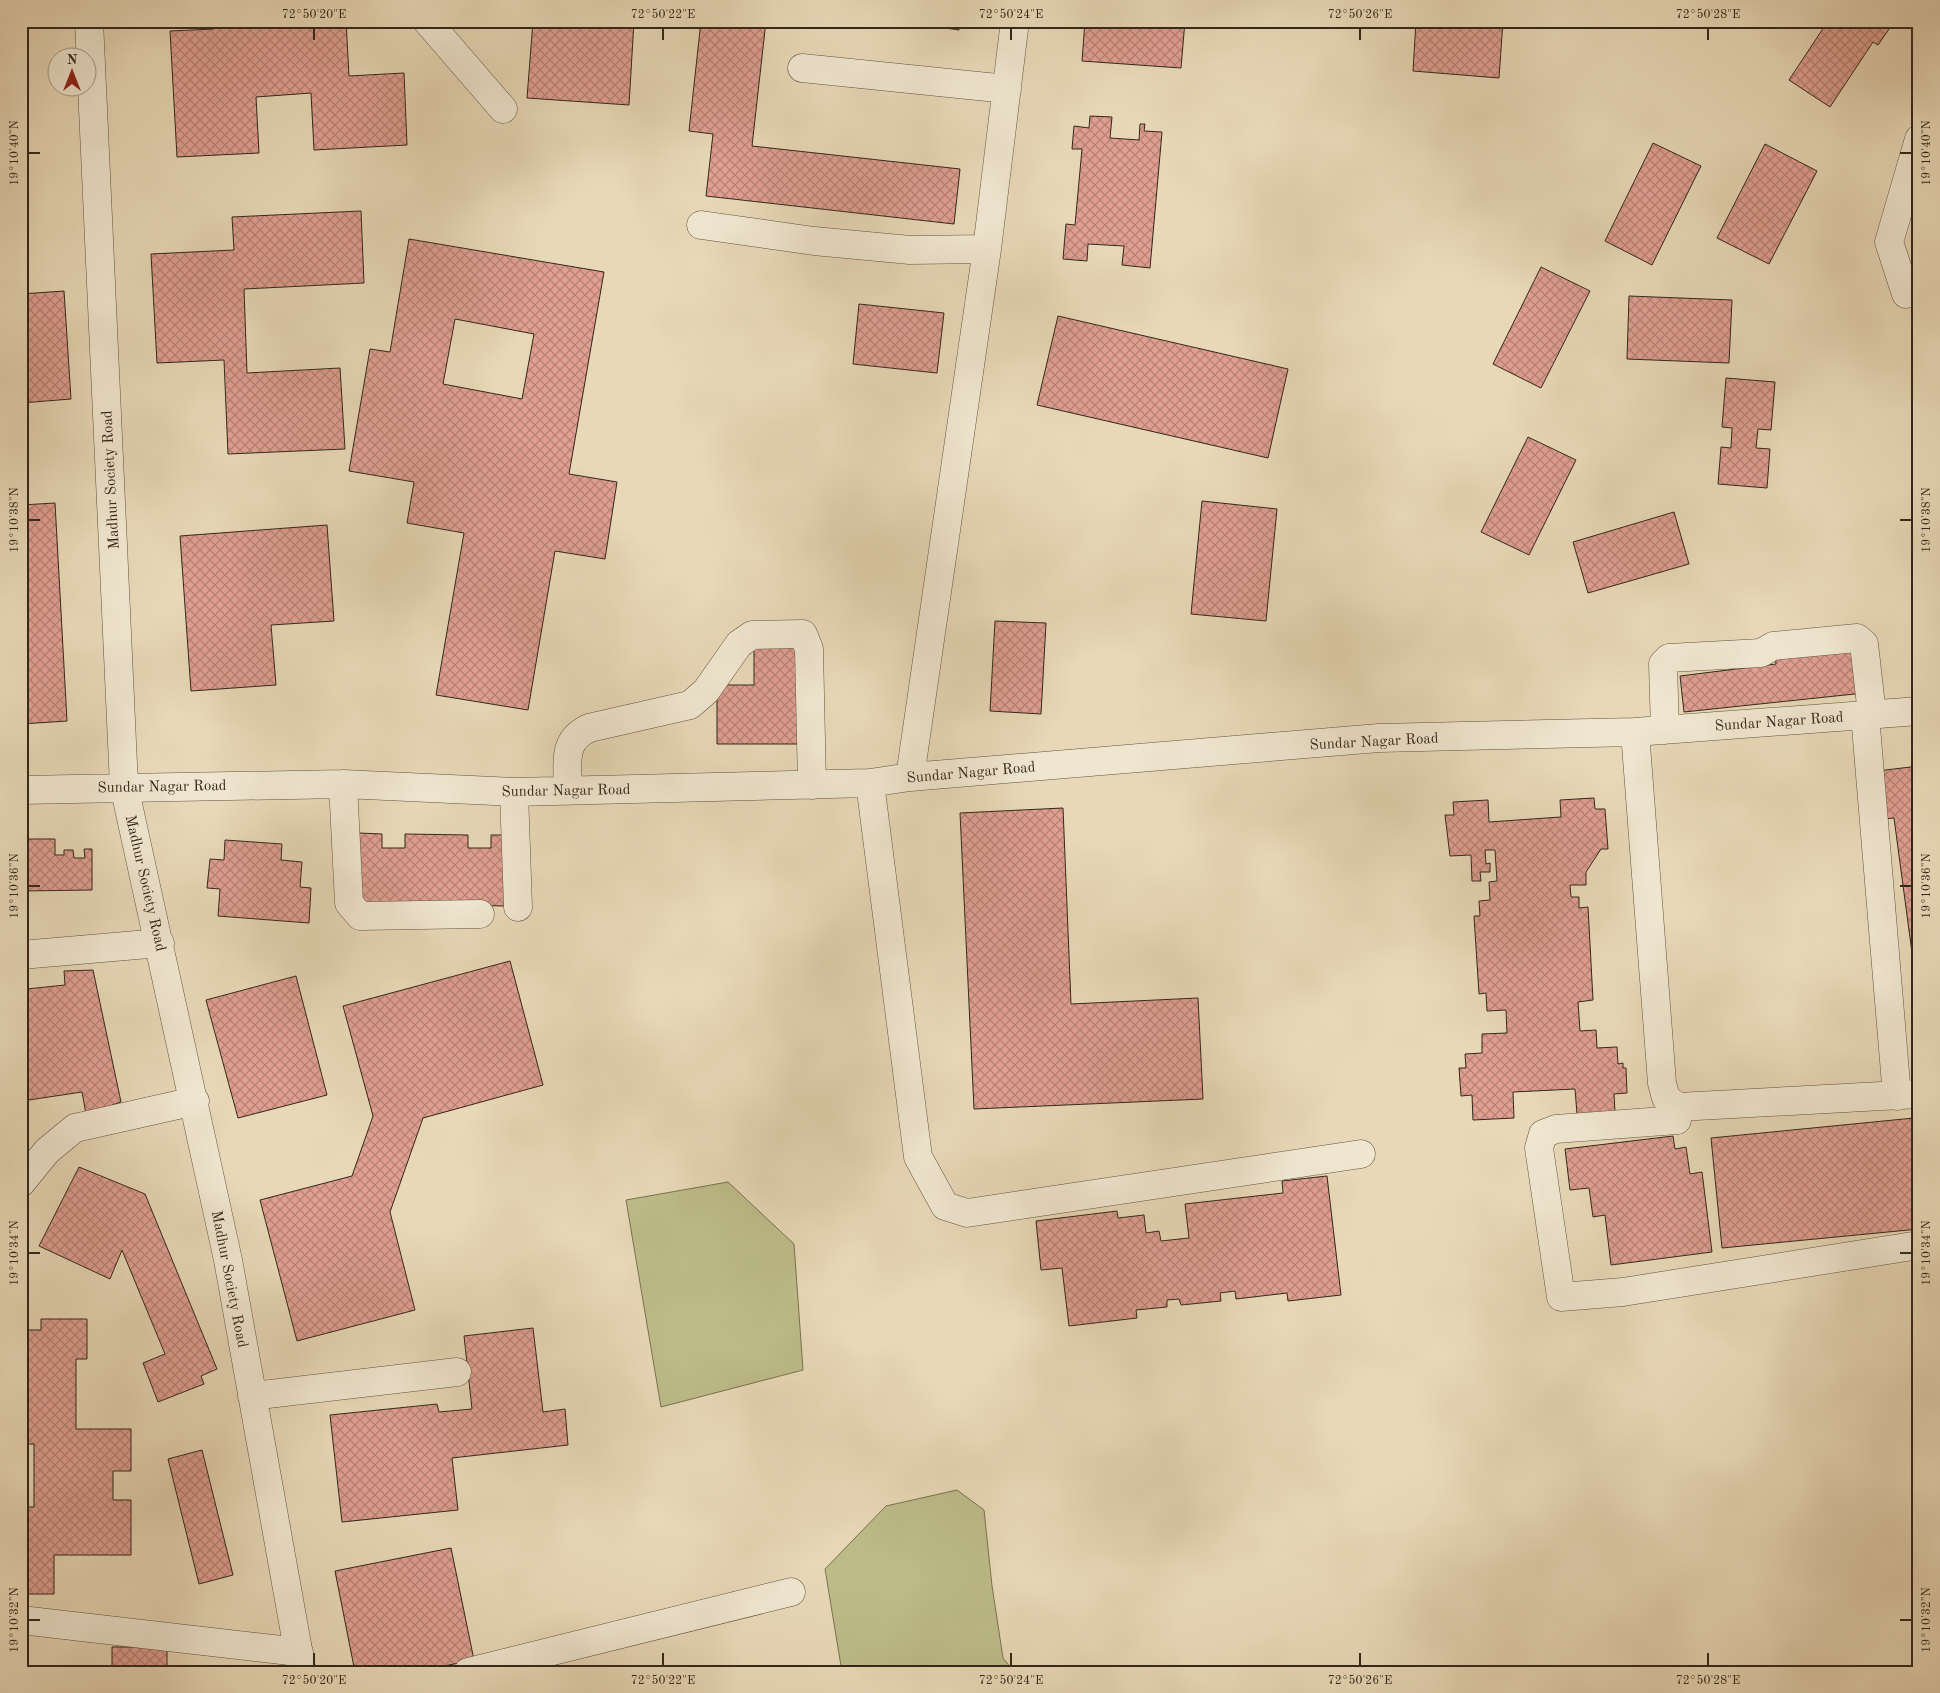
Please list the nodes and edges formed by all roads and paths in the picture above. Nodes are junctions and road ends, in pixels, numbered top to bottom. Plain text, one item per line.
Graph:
1 (89, 21) edge
2 (427, 21) edge
3 (1015, 21) edge
4 (802, 68) dead end
5 (1007, 89) junction
6 (503, 109) dead end
7 (1919, 139) edge
8 (701, 225) dead end
9 (987, 249) junction
10 (1906, 294) dead end
11 (1919, 711) edge
12 (1869, 715) junction
13 (1665, 730) junction
14 (1635, 732) junction
15 (910, 777) junction
16 (870, 783) junction
17 (343, 784) junction
18 (812, 785) junction
19 (124, 786) junction
20 (21, 790) edge
21 (568, 791) junction
22 (514, 792) junction
23 (518, 907) dead end
24 (480, 914) dead end
25 (160, 944) junction
26 (21, 955) edge
27 (1908, 1095) edge
28 (195, 1101) junction
29 (1678, 1106) junction
30 (1361, 1154) dead end
31 (21, 1183) edge
32 (1919, 1245) edge
33 (457, 1372) dead end
34 (252, 1396) junction
35 (791, 1592) dead end
36 (21, 1620) edge
37 (300, 1662) edge
38 (468, 1672) edge

1 - 19 street, Madhur Society Road
2 - 6 street
3 - 5 street
4 - 5 street
5 - 9 street
7 - 10 street
8 - 9 street
9 - 15 street
11 - 12 street, Sundar Nagar Road
12 - 13 street, Sundar Nagar Road
12 - 13 street
12 - 27 street
13 - 14 street, Sundar Nagar Road
14 - 15 street, Sundar Nagar Road
14 - 29 street
15 - 16 street, Sundar Nagar Road
16 - 18 street, Sundar Nagar Road
16 - 30 street
17 - 19 street, Sundar Nagar Road
17 - 22 street, Sundar Nagar Road
17 - 24 street
18 - 21 street, Sundar Nagar Road
18 - 21 street
19 - 20 street, Sundar Nagar Road
19 - 25 street, Madhur Society Road
21 - 22 street, Sundar Nagar Road
22 - 23 street
25 - 26 street
25 - 28 street, Madhur Society Road
27 - 29 street
28 - 31 street
28 - 34 street, Madhur Society Road
29 - 32 street
33 - 34 street
34 - 37 street, Madhur Society Road
35 - 38 street
36 - 37 street

